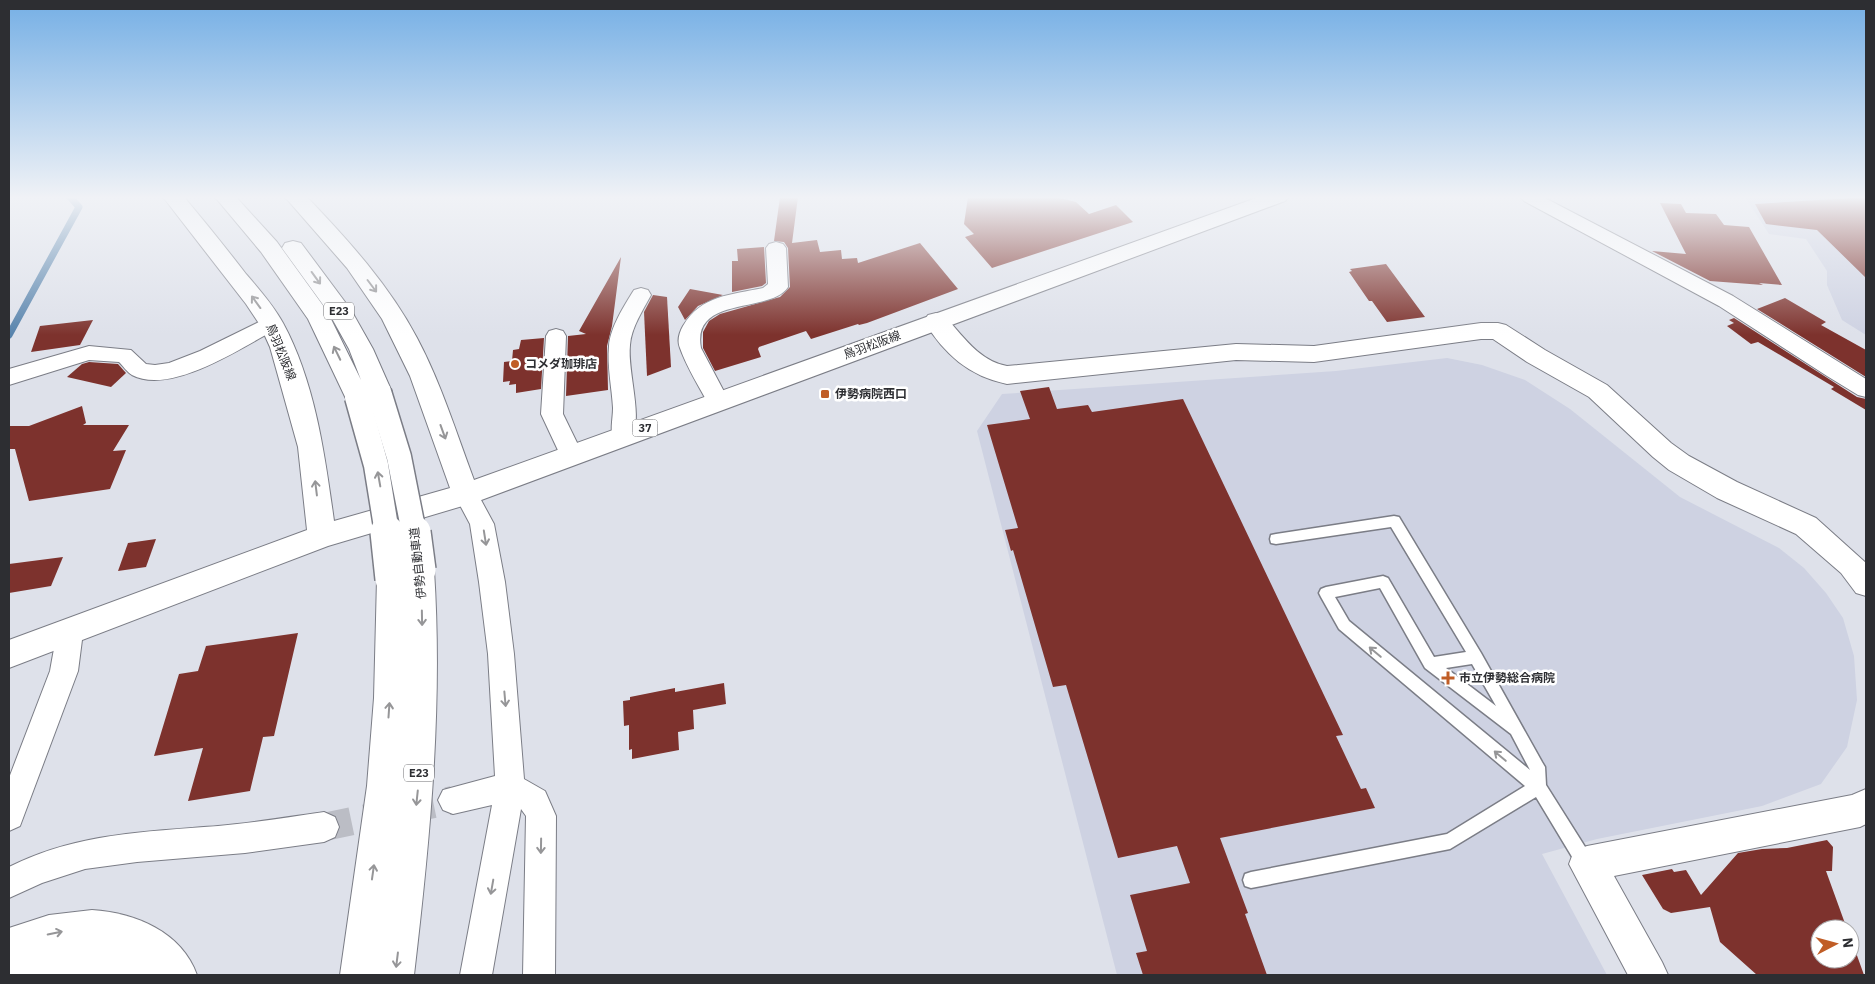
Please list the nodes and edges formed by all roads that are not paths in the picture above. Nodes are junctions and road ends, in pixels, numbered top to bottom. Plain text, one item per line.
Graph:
1 (210, 243) edge
2 (278, 243) edge
3 (337, 243) edge
4 (1151, 243) edge
5 (1617, 243) edge
6 (776, 248) dead end
7 (641, 295) dead end
8 (936, 321) junction
9 (271, 323) junction
10 (556, 336) dead end
11 (9, 377) edge
12 (1866, 389) edge
13 (718, 401) junction
14 (624, 436) junction
15 (571, 455) junction
16 (466, 494) junction
17 (322, 536) junction
18 (1276, 539) dead end
19 (405, 575) junction
20 (1866, 584) edge
21 (70, 632) junction
22 (9, 654) edge
23 (1476, 658) junction
24 (1430, 664) junction
25 (1517, 732) junction
26 (510, 787) junction
27 (1538, 787) junction
28 (453, 800) tunnel mouth
29 (1866, 805) edge
30 (9, 816) edge
31 (324, 827) tunnel mouth
32 (1587, 864) junction
33 (1251, 880) dead end
34 (9, 883) edge
35 (367, 920) junction
36 (9, 947) edge
37 (9, 972) edge
38 (137, 975) edge
39 (178, 975) edge
40 (355, 975) edge
41 (359, 975) edge
42 (395, 975) edge
43 (476, 975) edge
44 (539, 975) edge
45 (1649, 975) edge

9 -> 1 main road, 鳥羽松阪線
2 - 19 main road, 伊勢自動車道 / E23, bridge
3 -> 16 main road
4 - 8 main road, 鳥羽松阪線 / 37
5 - 12 street
6 - 13 street
7 - 14 street
8 - 13 main road, 鳥羽松阪線 / 37
8 - 20 main road
9 - 11 street
17 -> 9 main road, 鳥羽松阪線
10 - 15 street
13 - 14 main road, 鳥羽松阪線 / 37
14 - 15 main road, 鳥羽松阪線 / 37
15 - 16 main road, 鳥羽松阪線 / 37
16 - 17 main road, 鳥羽松阪線 / 37
16 -> 26 street
17 - 21 main road, 鳥羽松阪線 / 37
18 - 23 lane
35 -> 19 main road, 伊勢自動車道 / E23
19 -> 42 main road, 伊勢自動車道 / E23
21 - 22 main road, 鳥羽松阪線 / 37
21 - 30 street
23 - 24 lane
23 - 25 lane
24 - 25 lane
27 -> 24 lane
25 - 27 lane
26 - 28 street
26 -> 43 street
26 -> 44 street
27 - 32 lane
27 - 33 lane
29 - 32 main road
31 - 34 street
32 - 45 main road
35 - 40 main road, E23
35 - 41 main road, 伊勢自動車道 / E23
36 -> 39 main road
37 - 38 main road

